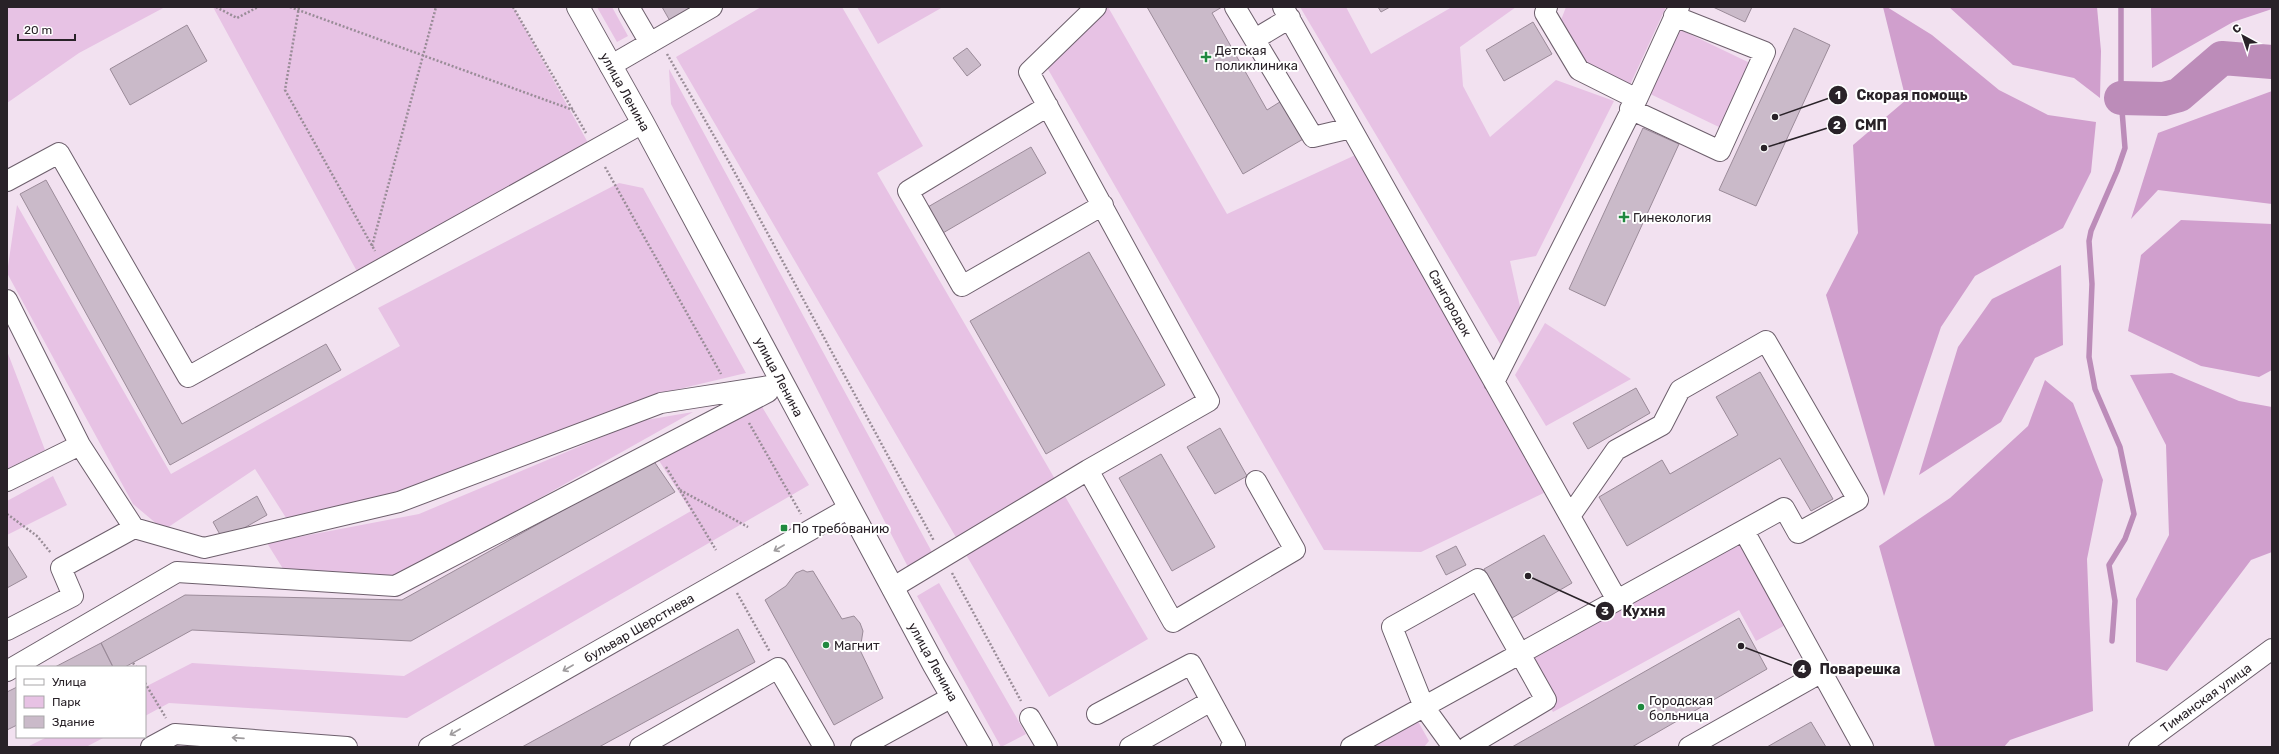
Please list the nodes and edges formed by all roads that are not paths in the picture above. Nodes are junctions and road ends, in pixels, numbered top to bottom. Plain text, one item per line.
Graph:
1 (578, 7) edge
2 (630, 7) edge
3 (712, 7) edge
4 (1096, 7) edge
5 (1235, 7) edge
6 (1547, 7) edge
7 (1677, 11) edge
8 (1286, 13) edge
9 (1255, 39) junction
10 (654, 40) junction
11 (610, 66) junction
12 (1633, 104) junction
13 (1048, 106) junction
14 (643, 123) junction
15 (1351, 128) junction
16 (7, 181) edge
17 (1103, 205) junction
18 (7, 300) edge
19 (1494, 382) junction
20 (782, 384) junction
21 (735, 399) junction
22 (80, 445) junction
23 (1088, 470) junction
24 (7, 481) edge
25 (1256, 481) dead end
26 (849, 508) junction
27 (1570, 516) junction
28 (134, 528) junction
29 (1744, 531) junction
30 (204, 548) junction
31 (177, 572) junction
32 (892, 588) junction
33 (1617, 600) junction
34 (7, 630) edge
35 (2272, 649) edge
36 (1520, 653) junction
37 (7, 671) edge
38 (1822, 672) junction
39 (952, 697) junction
40 (1211, 701) junction
41 (1424, 707) junction
42 (1096, 714) dead end
43 (1030, 718) road end
44 (151, 747) edge
45 (347, 747) edge
46 (429, 747) edge
47 (640, 747) edge
48 (824, 747) edge
49 (861, 747) edge
50 (981, 747) edge
51 (1047, 747) edge
52 (1130, 747) edge
53 (1231, 747) edge
54 (1352, 747) edge
55 (1454, 747) edge
56 (1467, 747) edge
57 (1689, 747) edge
58 (1863, 747) edge
59 (2139, 747) edge

1 - 11 main road, улица Ленина
2 - 10 street
3 - 10 street
4 - 13 street
5 - 9 street
6 - 12 street
7 - 12 street
7 - 12 street
8 - 9 street
8 - 15 street, Сангородок
9 - 15 street
10 - 11 street
11 - 14 main road, улица Ленина
12 - 19 street
13 - 17 street
13 - 17 street
14 - 16 street
14 - 20 main road, улица Ленина
15 - 19 street, Сангородок
17 - 23 street
18 - 22 street
19 - 27 street, Сангородок
20 - 21 street
20 - 26 main road, улица Ленина
21 - 30 street
21 - 31 street
22 - 24 street
22 - 28 street
23 - 25 street
23 - 32 street
26 - 32 main road, улица Ленина
26 -> 46 street, бульвар Шерстнева
27 - 29 street
27 - 33 street, Сангородок
28 - 30 street
28 - 34 street
29 - 33 street
29 - 38 street
30 - 31 street
31 - 37 street
32 - 39 main road, улица Ленина
33 - 36 street
35 - 59 street, Тиманская улица
36 - 41 street
36 - 41 street
36 - 56 street
38 - 57 street
38 - 58 street
39 - 49 street
39 - 50 main road, улица Ленина
40 - 42 street
40 - 52 street
40 - 53 street
41 - 54 street
41 - 55 street
43 - 51 street
45 -> 44 street
47 - 48 street

